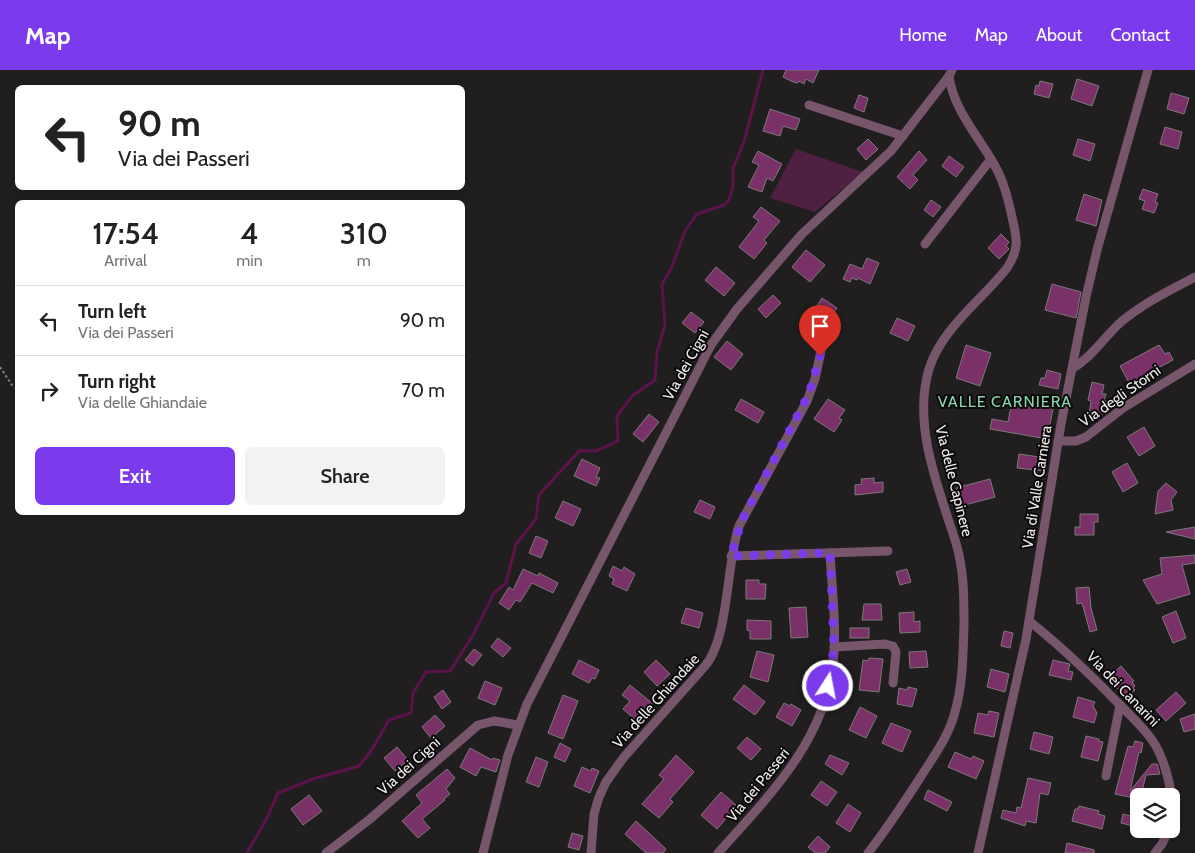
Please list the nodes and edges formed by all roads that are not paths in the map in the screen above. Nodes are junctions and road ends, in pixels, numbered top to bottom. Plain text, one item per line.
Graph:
1 (1148, 70) edge
2 (951, 73) edge
3 (808, 105) dead end
4 (903, 136) junction
5 (991, 159) junction
6 (925, 244) dead end
7 (1195, 277) edge
8 (824, 342) dead end
9 (1195, 364) edge
10 (1072, 369) junction
11 (1058, 441) junction
12 (888, 551) dead end
13 (830, 553) junction
14 (731, 556) junction
15 (1029, 621) junction
16 (834, 647) junction
17 (893, 683) dead end
18 (1120, 705) junction
19 (518, 725) junction
20 (1106, 776) dead end
21 (1168, 788) edge
22 (1165, 838) edge
23 (326, 853) edge
24 (483, 853) edge
25 (590, 853) edge
26 (718, 853) edge
27 (868, 853) edge
28 (978, 853) edge
29 (1155, 853) edge

1 - 10 street, Via di Valle Carniera
2 - 4 street, Via dei Cigni
2 - 5 street, Via delle Capinere
3 - 4 street
4 - 19 street, Via dei Cigni
5 - 6 street
5 - 27 street, Via delle Capinere
7 - 10 street
8 - 14 street, Via delle Ghiandaie
9 - 11 street, Via degli Storni
10 - 11 street, Via di Valle Carniera
11 - 15 street, Via di Valle Carniera
12 - 13 street
13 - 14 street
13 - 16 street, Via dei Passeri
14 - 25 street, Via delle Ghiandaie
15 - 18 street, Via dei Canarini
15 - 28 street, Via di Valle Carniera
16 - 17 street
16 - 26 street, Via dei Passeri
18 - 20 street
18 - 21 street, Via dei Canarini
19 - 23 street, Via dei Cigni
19 - 24 street, Via dei Cigni
22 - 29 street

